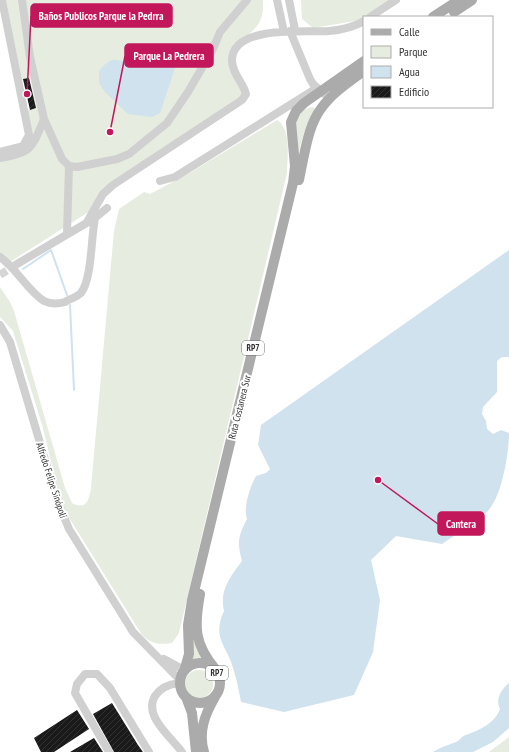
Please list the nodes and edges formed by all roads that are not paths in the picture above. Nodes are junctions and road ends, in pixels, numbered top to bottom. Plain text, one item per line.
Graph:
1 (2, 0) edge
2 (22, 0) edge
3 (247, 0) edge
4 (277, 0) edge
5 (289, 0) edge
6 (396, 0) edge
7 (459, 0) edge
8 (472, 0) edge
9 (372, 16) edge
10 (435, 16) edge
11 (448, 16) edge
12 (363, 22) edge
13 (290, 31) junction
14 (363, 62) edge
15 (363, 72) edge
16 (319, 89) junction
17 (328, 98) junction
18 (44, 119) junction
19 (0, 152) edge
20 (0, 158) edge
21 (69, 166) junction
22 (160, 181) dead end
23 (107, 208) dead end
24 (91, 220) junction
25 (67, 233) junction
26 (0, 257) edge
27 (17, 264) tunnel mouth
28 (0, 325) edge
29 (142, 643) junction
30 (185, 669) junction
31 (216, 670) junction
32 (180, 682) junction
33 (216, 696) junction
34 (186, 697) junction
35 (109, 752) edge
36 (149, 752) edge
37 (182, 752) edge
38 (196, 752) edge
39 (204, 752) edge

1 - 19 street
2 - 18 street
3 - 21 street
4 - 13 street
5 - 13 street
6 - 9 street
7 - 10 main road
8 - 11 main road
12 - 13 street
13 - 16 street
13 - 24 street
14 - 16 main road, Ruta Costanera Sur / RP7
15 - 17 main road, Ruta Costanera Sur / RP7
16 - 17 street
16 - 22 street
16 - 30 main road, Ruta Costanera Sur / RP7
17 - 31 main road, Ruta Costanera Sur / RP7
18 - 20 street
18 - 21 street
21 - 25 street
23 - 24 street
24 - 25 street
24 - 26 street
25 - 27 street
28 - 29 street, Alfredo Felipe Sinópoli
29 - 30 street
29 - 32 street
30 - 31 main road, RP7
30 - 32 main road, Ruta Costanera Sur / RP7
31 - 33 main road, RP7
32 - 34 main road
32 - 37 street
33 - 34 main road
33 - 39 main road, RP7
34 - 38 main road
35 - 36 street

